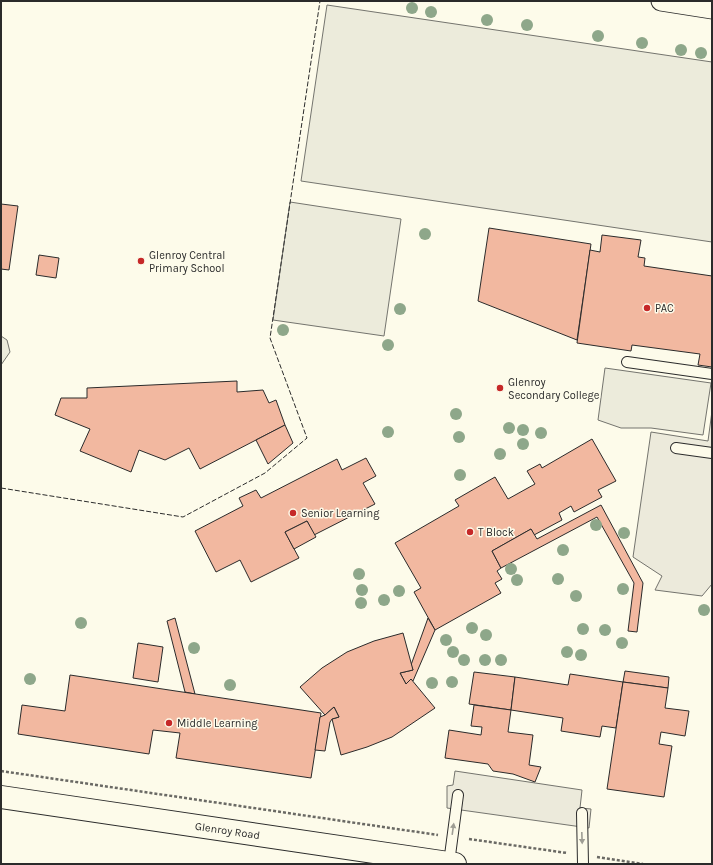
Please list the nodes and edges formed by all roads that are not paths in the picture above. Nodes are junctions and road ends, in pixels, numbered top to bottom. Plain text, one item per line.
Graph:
1 (661, 1) edge
2 (712, 9) edge
3 (627, 362) dead end
4 (712, 374) edge
5 (676, 448) dead end
6 (712, 453) edge
7 (458, 796) dead end
8 (1, 797) edge
9 (582, 813) dead end
10 (583, 860) edge
11 (452, 864) edge

1 - 2 street
3 - 4 lane
5 - 6 lane
11 -> 7 lane
8 - 11 street, Glenroy Road
9 -> 10 lane

